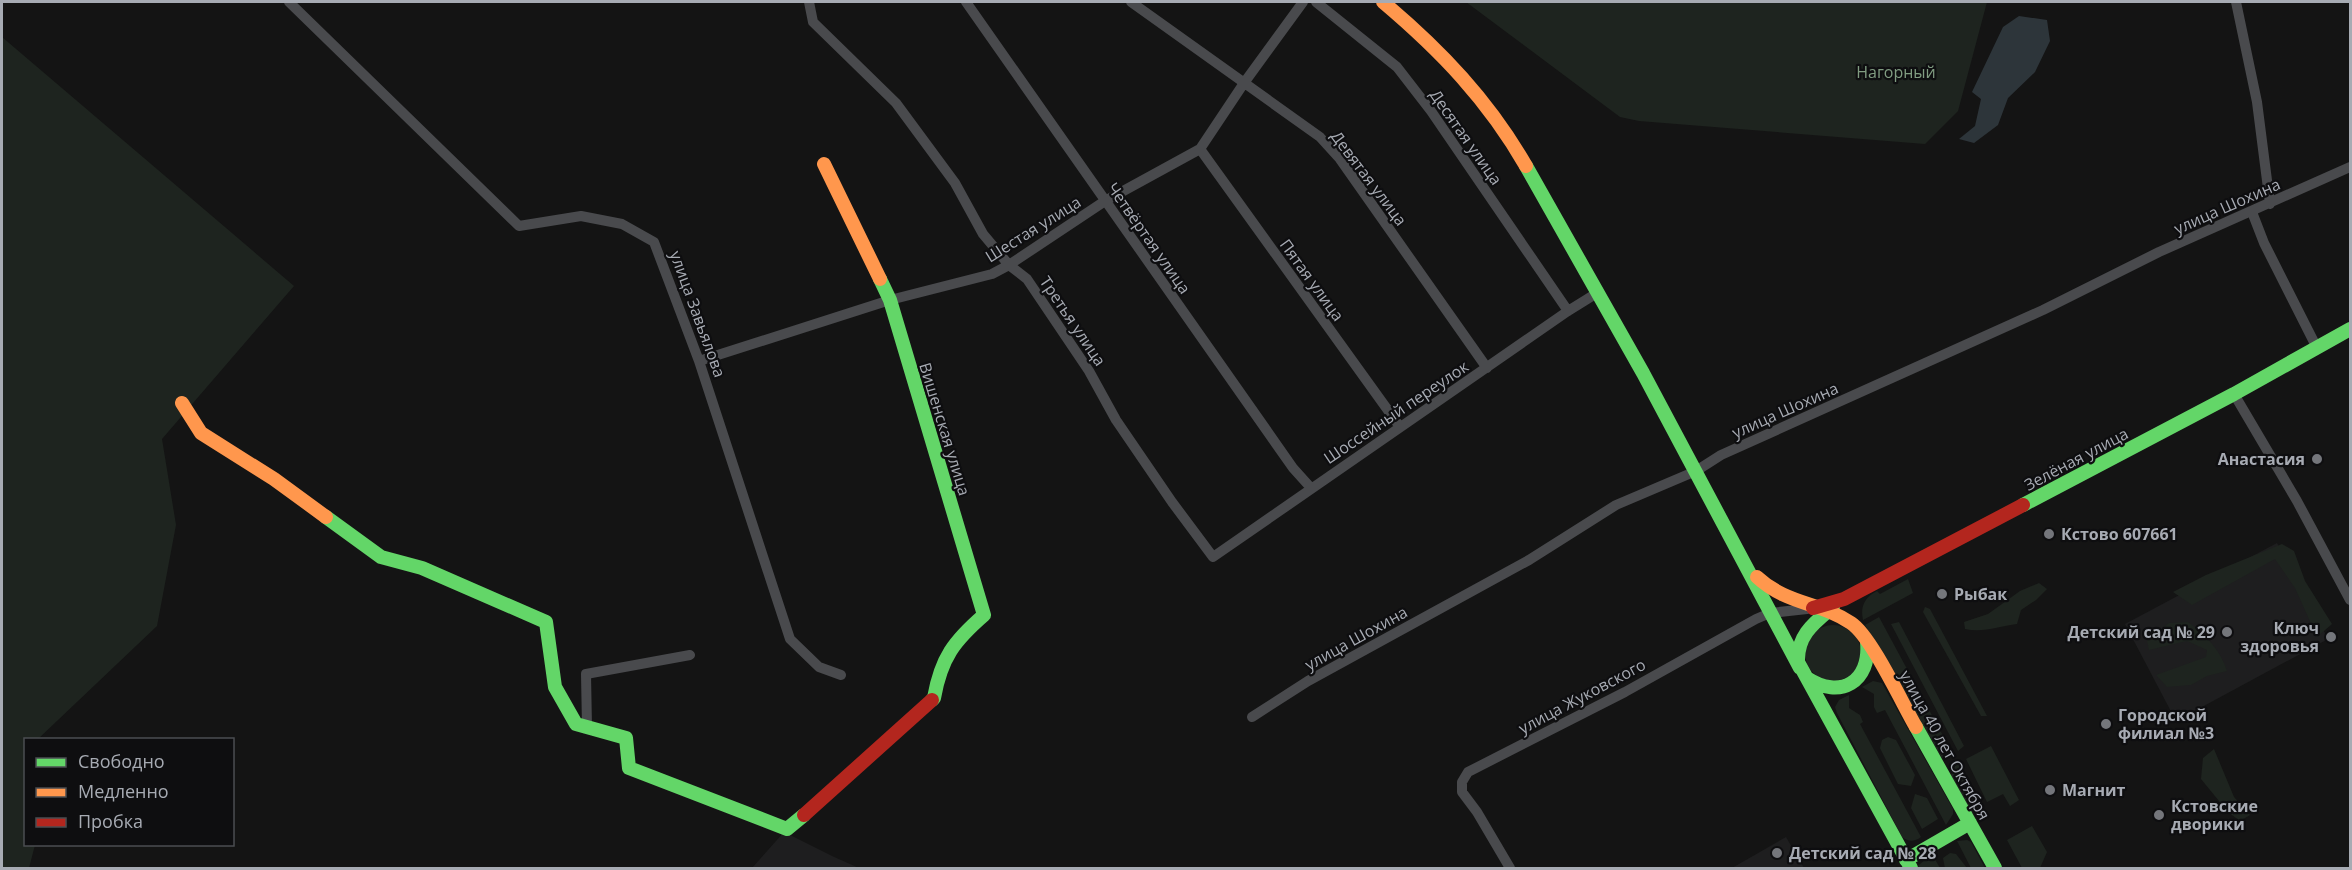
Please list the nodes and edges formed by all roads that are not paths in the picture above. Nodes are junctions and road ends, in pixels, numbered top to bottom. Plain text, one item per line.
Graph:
1 (289, 2) edge
2 (809, 2) edge
3 (966, 2) edge
4 (1131, 2) edge
5 (1303, 2) edge
6 (1316, 2) edge
7 (1383, 2) edge
8 (2236, 2) edge
9 (1244, 83) junction
10 (1200, 149) junction
11 (825, 164) dead end
12 (2350, 167) edge
13 (1104, 201) junction
14 (2270, 204) junction
15 (2252, 212) junction
16 (1009, 265) junction
17 (1597, 293) junction
18 (890, 300) junction
19 (1568, 310) junction
20 (2350, 329) edge
21 (2317, 348) junction
22 (699, 361) junction
23 (1487, 368) junction
24 (2234, 394) junction
25 (182, 403) dead end
26 (1400, 428) junction
27 (1696, 471) junction
28 (1311, 488) junction
29 (1213, 556) joint
30 (1747, 565) junction
31 (1882, 580) junction
32 (2350, 600) edge
33 (1820, 610) junction
34 (1854, 612) junction
35 (1770, 613) junction
36 (1813, 623) junction
37 (1864, 636) junction
38 (690, 655) dead end
39 (1802, 671) junction
40 (842, 675) dead end
41 (1252, 717) dead end
42 (587, 727) junction
43 (1970, 824) junction
44 (1909, 864) edge
45 (1510, 868) edge
46 (1995, 868) edge

1 - 22 street, улица Завьялова
2 - 16 street, Третья улица
3 - 13 street, Четвёртая улица
4 - 9 street, Девятая улица
5 - 9 street, Шестая улица
6 - 19 street, Десятая улица
7 - 17 street
8 - 14 street
9 - 10 street, Шестая улица
9 - 23 street, Девятая улица
10 - 13 street, Шестая улица
10 - 26 street, Пятая улица
11 - 18 street, Вишенская улица
12 - 14 street, улица Шохина
13 - 16 street, Шестая улица
13 - 28 street, Четвёртая улица
14 - 15 street, улица Шохина
15 - 21 street
15 - 27 street, улица Шохина
16 - 18 street, Шестая улица
16 - 29 street, Третья улица
17 - 19 street, Шоссейный переулок
17 - 27 street
18 - 22 street, Шестая улица
18 - 42 street, Вишенская улица
19 - 23 street, Шоссейный переулок
20 - 21 street, Зелёная улица
21 - 24 street, Зелёная улица
22 - 40 street, улица Завьялова
23 - 26 street, Шоссейный переулок
24 - 31 street, Зелёная улица
24 - 32 street
25 - 42 street
26 - 28 street, Шоссейный переулок
27 - 30 street
27 - 41 street, улица Шохина
28 - 29 street, Шоссейный переулок
30 - 33 street
30 - 35 street
31 - 33 street, Зелёная улица
31 - 34 street
33 - 34 street
33 - 35 street, улица Жуковского
33 - 36 street
34 - 36 street
34 - 37 street
35 - 39 street
35 - 45 street, улица Жуковского
36 - 39 street
37 - 39 street
37 - 43 street, улица 40 лет Октября
38 - 42 street
39 - 44 street
43 - 44 street
43 - 46 street, улица 40 лет Октября

